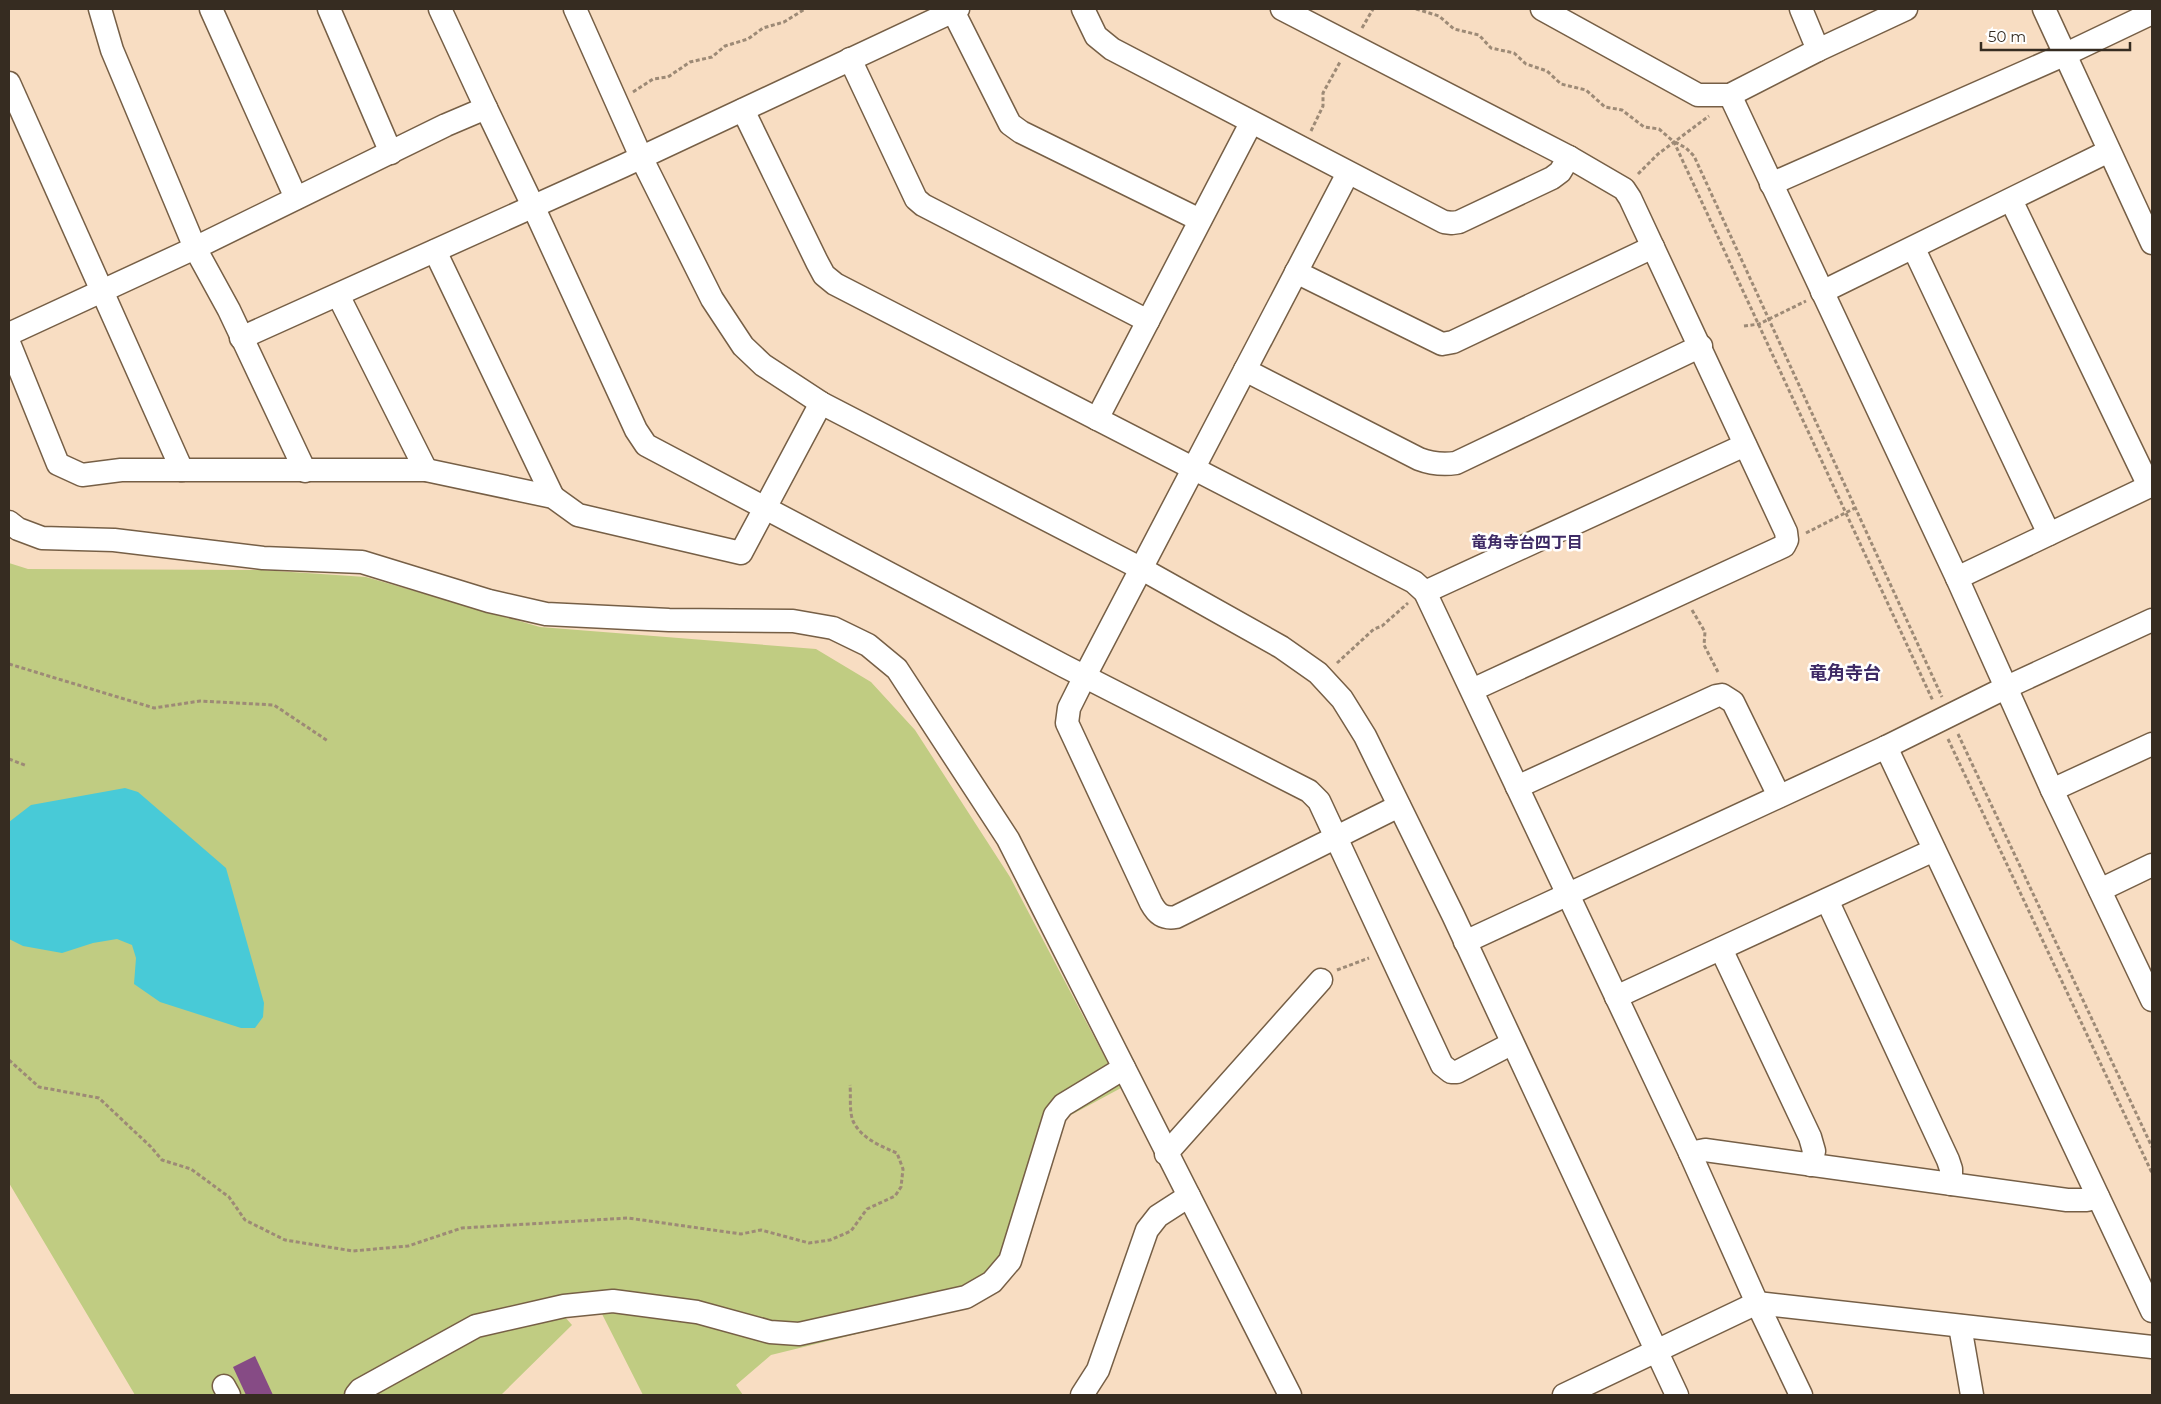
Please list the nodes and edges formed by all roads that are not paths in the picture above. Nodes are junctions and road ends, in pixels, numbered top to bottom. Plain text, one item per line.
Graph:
1 (100, 9) edge
2 (211, 9) edge
3 (329, 9) edge
4 (440, 9) edge
5 (575, 9) edge
6 (1083, 9) edge
7 (1282, 9) edge
8 (1542, 9) edge
9 (1801, 9) edge
10 (1906, 9) edge
11 (2044, 9) edge
12 (956, 10) edge
13 (2152, 13) edge
14 (1818, 50) junction
15 (2066, 54) junction
16 (850, 59) junction
17 (9, 82) edge
18 (1730, 95) junction
19 (486, 108) junction
20 (742, 110) junction
21 (1251, 123) junction
22 (2109, 150) junction
23 (390, 154) junction
24 (641, 157) junction
25 (1569, 157) junction
26 (1348, 173) junction
27 (1771, 184) junction
28 (296, 198) junction
29 (2011, 200) junction
30 (534, 206) junction
31 (1200, 220) junction
32 (2152, 243) edge
33 (1653, 247) junction
34 (195, 248) junction
35 (1914, 248) junction
36 (435, 252) junction
37 (1296, 272) junction
38 (102, 291) junction
39 (1822, 292) junction
40 (338, 295) junction
41 (1148, 321) junction
42 (9, 334) edge
43 (241, 338) junction
44 (9, 343) edge
45 (1701, 346) junction
46 (1245, 370) junction
47 (821, 403) junction
48 (1097, 420) junction
49 (1745, 445) junction
50 (1193, 468) junction
51 (182, 470) junction
52 (426, 470) junction
53 (305, 471) junction
54 (2151, 486) edge
55 (553, 497) junction
56 (765, 509) junction
57 (9, 522) edge
58 (2049, 534) junction
59 (1142, 569) junction
60 (1957, 578) junction
61 (1425, 592) junction
62 (2152, 620) edge
63 (1085, 676) junction
64 (2007, 687) junction
65 (1472, 690) junction
66 (2152, 744) edge
67 (1886, 747) junction
68 (1517, 787) junction
69 (2052, 790) junction
70 (1779, 796) junction
71 (1399, 806) junction
72 (1335, 837) junction
73 (1934, 850) junction
74 (2152, 865) edge
75 (2100, 890) junction
76 (1567, 894) junction
77 (1827, 900) junction
78 (1465, 942) junction
79 (1721, 949) junction
80 (1328, 976) road end
81 (2149, 987) edge
82 (1616, 997) junction
83 (1511, 1044) junction
84 (1124, 1068) junction
85 (1690, 1153) junction
86 (1166, 1154) junction
87 (1811, 1165) junction
88 (1951, 1184) junction
89 (1189, 1196) junction
90 (2098, 1197) junction
91 (1756, 1303) junction
92 (2152, 1311) edge
93 (1960, 1326) junction
94 (2152, 1347) edge
95 (1655, 1351) junction
96 (356, 1395) edge
97 (1082, 1395) edge
98 (1290, 1395) edge
99 (1564, 1395) edge
100 (1677, 1395) edge
101 (1801, 1395) edge
102 (1972, 1395) edge

1 - 34 street
2 - 28 street
3 - 23 street
4 - 19 street
5 - 24 street
6 - 21 street
7 - 25 street
8 - 18 street
9 - 14 street
10 - 14 street
11 - 15 street
12 - 16 street
12 - 31 street
13 - 15 street
14 - 18 street
15 - 22 street
15 - 27 street
16 - 20 street
16 - 41 street
17 - 38 street
18 - 27 street
19 - 23 street
19 - 30 street
20 - 24 street
20 - 48 street
21 - 26 street
21 - 31 street
22 - 29 street
22 - 32 street
23 - 28 street
24 - 30 street
24 - 47 street
25 - 26 street
25 - 33 street
26 - 37 street
27 - 39 street
28 - 34 street
29 - 35 street
29 - 54 street
30 - 36 street
30 - 56 street
31 - 41 street
33 - 37 street
33 - 45 street
34 - 38 street
34 - 43 street
35 - 39 street
35 - 58 street
36 - 40 street
36 - 55 street
37 - 46 street
38 - 42 street
38 - 51 street
39 - 60 street
40 - 43 street
40 - 52 street
41 - 48 street
43 - 53 street
44 - 51 street
45 - 46 street
45 - 49 street
46 - 50 street
47 - 56 street
47 - 59 street
48 - 50 street
49 - 61 street
49 - 65 street
50 - 59 street
50 - 61 street
51 - 53 street
52 - 53 street
52 - 55 street
54 - 58 street
55 - 56 street
56 - 63 street
57 - 84 street
58 - 60 street
59 - 63 street
59 - 71 street
60 - 64 street
61 - 65 street
62 - 64 street
63 - 72 street
63 - 72 street
64 - 67 street
64 - 69 street
65 - 68 street
66 - 69 street
67 - 70 street
67 - 73 street
68 - 70 street
68 - 76 street
69 - 75 street
70 - 76 street
71 - 72 street
71 - 78 street
72 - 83 street
73 - 77 street
73 - 90 street
74 - 75 street
75 - 81 street
76 - 78 street
76 - 82 street
77 - 79 street
77 - 88 street
78 - 83 street
79 - 82 street
79 - 87 street
80 - 86 street
82 - 85 street
83 - 95 street
84 - 86 street
84 - 96 street
85 - 87 street
85 - 91 street
86 - 89 street
87 - 88 street
88 - 90 street
89 - 97 street
89 - 98 street
90 - 92 street
91 - 93 street
91 - 95 street
91 - 101 street
93 - 94 street
93 - 102 street
95 - 99 street
95 - 100 street

